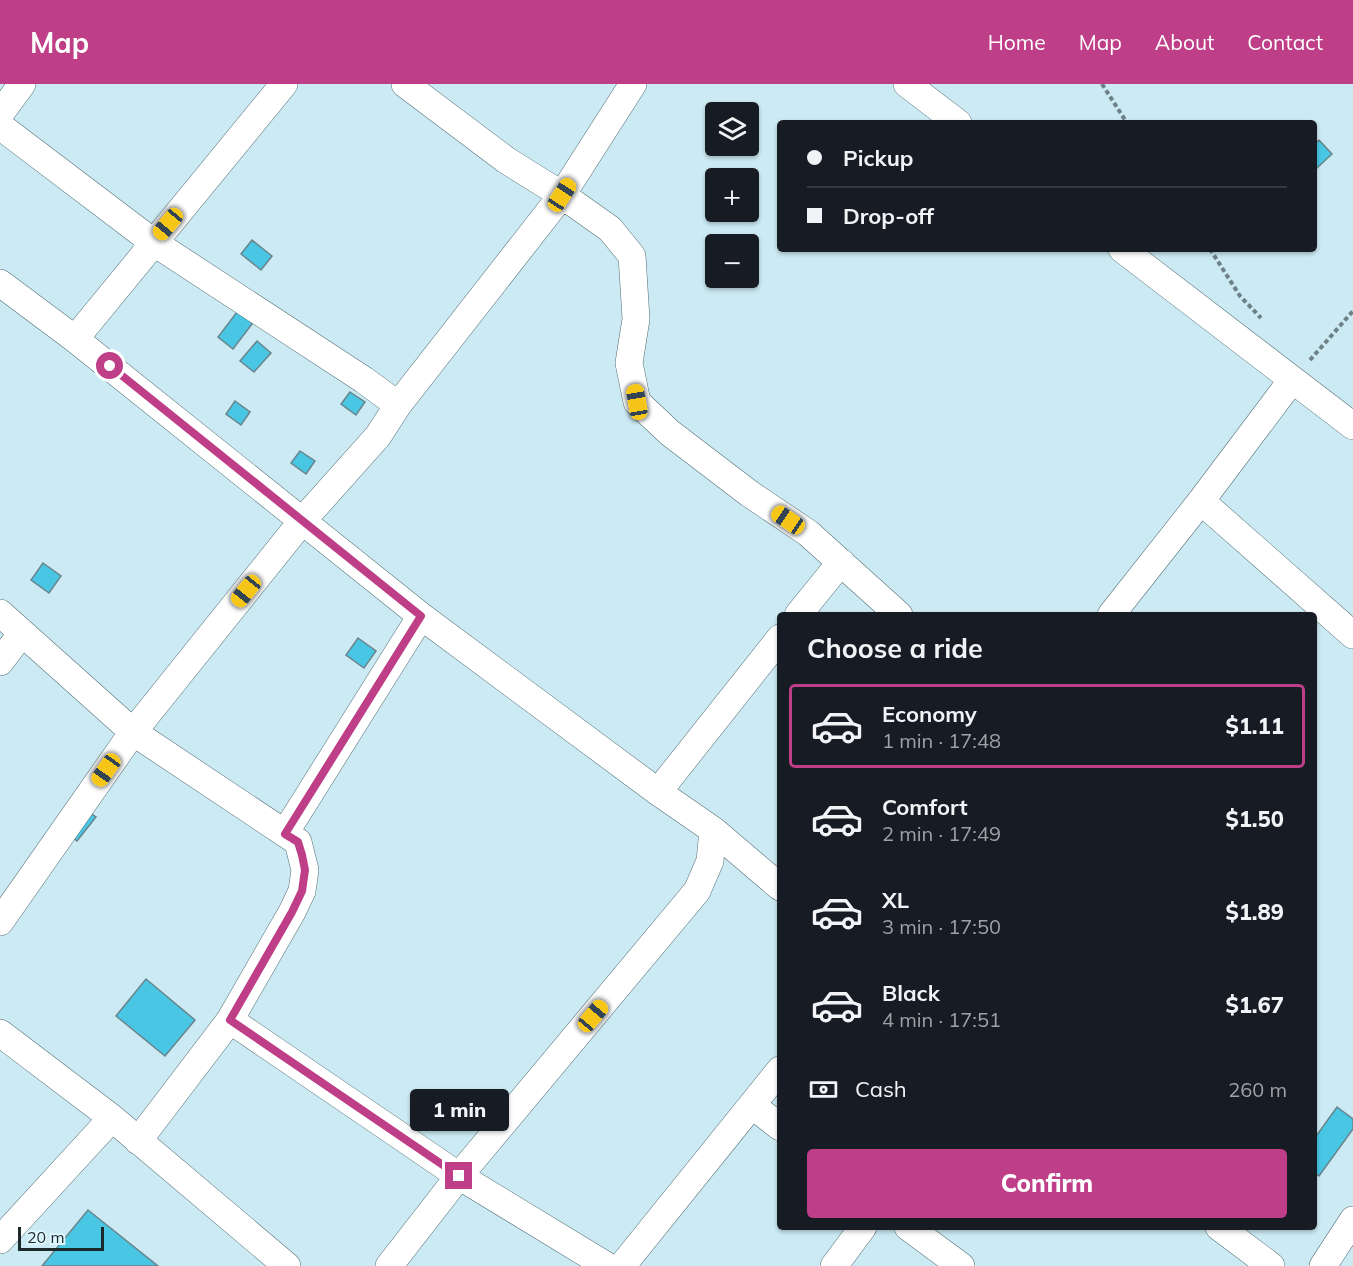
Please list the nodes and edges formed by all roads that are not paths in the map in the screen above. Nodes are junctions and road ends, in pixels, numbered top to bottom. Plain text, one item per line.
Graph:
1 (22, 84) edge
2 (284, 84) edge
3 (405, 84) edge
4 (633, 84) edge
5 (907, 84) edge
6 (0, 114) edge
7 (954, 120) edge
8 (0, 126) edge
9 (562, 195) junction
10 (153, 242) junction
11 (1126, 252) edge
12 (0, 283) edge
13 (75, 339) junction
14 (1292, 380) junction
15 (398, 405) junction
16 (1353, 426) edge
17 (1201, 501) junction
18 (303, 520) junction
19 (841, 561) junction
20 (800, 612) edge
21 (896, 612) edge
22 (1113, 612) edge
23 (0, 614) edge
24 (421, 616) junction
25 (1350, 626) edge
26 (22, 633) junction
27 (777, 642) edge
28 (0, 662) edge
29 (133, 732) junction
30 (658, 792) junction
31 (713, 830) junction
32 (285, 834) junction
33 (777, 884) edge
34 (0, 922) edge
35 (230, 1020) junction
36 (0, 1032) edge
37 (777, 1074) edge
38 (752, 1105) junction
39 (112, 1118) junction
40 (777, 1125) edge
41 (138, 1141) junction
42 (459, 1176) junction
43 (1353, 1220) edge
44 (861, 1230) edge
45 (912, 1230) edge
46 (1223, 1230) edge
47 (0, 1240) edge
48 (287, 1266) edge
49 (389, 1266) edge
50 (607, 1266) edge
51 (622, 1266) edge
52 (834, 1266) edge
53 (961, 1266) edge
54 (1271, 1266) edge
55 (1323, 1266) edge

1 - 6 street
2 - 10 street
3 - 9 street
4 - 9 street
5 - 7 street
8 - 10 street
9 - 15 street
9 - 19 street
10 - 13 street
10 - 15 street
11 - 14 street
12 - 13 street
13 - 18 street
14 - 16 street
14 - 17 street
15 - 18 street
17 - 22 street
17 - 25 street
18 - 24 street
18 - 29 street
19 - 20 street
19 - 21 street
23 - 26 street
24 - 30 street
24 - 32 street
26 - 28 street
26 - 29 street
27 - 30 street
29 - 32 street
29 - 34 street
30 - 31 street
31 - 33 street
31 - 42 street
32 - 35 street
35 - 41 street
35 - 42 street
36 - 39 street
37 - 38 street
38 - 40 street
38 - 51 street
39 - 41 street
39 - 47 street
41 - 48 street
42 - 49 street
42 - 50 street
43 - 55 street
44 - 52 street
45 - 53 street
46 - 54 street

